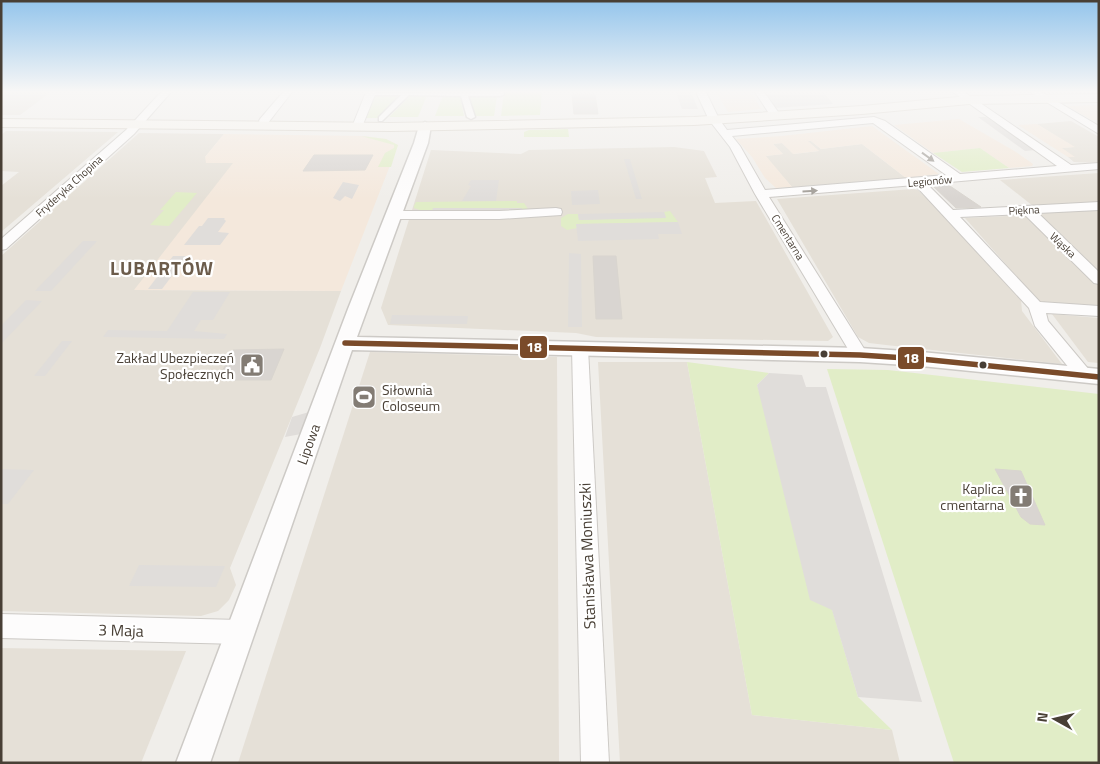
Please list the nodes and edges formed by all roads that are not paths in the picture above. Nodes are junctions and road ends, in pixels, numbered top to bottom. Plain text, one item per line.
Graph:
1 (134, 128) edge
2 (425, 128) edge
3 (720, 128) edge
4 (783, 128) edge
5 (886, 128) edge
6 (1009, 128) edge
7 (725, 133) junction
8 (1099, 166) edge
9 (1068, 168) junction
10 (959, 179) junction
11 (919, 182) junction
12 (762, 194) junction
13 (1099, 206) edge
14 (1027, 210) junction
15 (556, 212) dead end
16 (950, 214) junction
17 (394, 215) junction
18 (1, 246) edge
19 (1099, 280) edge
20 (1036, 307) junction
21 (1099, 311) edge
22 (345, 342) junction
23 (580, 348) junction
24 (860, 355) junction
25 (1091, 376) edge
26 (1, 626) edge
27 (240, 632) junction
28 (193, 763) edge
29 (595, 763) edge

1 - 18 street, Fryderyka Chopina
2 - 17 street, Lipowa
3 - 7 street, Cmentarna
7 -> 4 street
5 -> 10 street
6 - 9 street
7 - 12 street, Cmentarna
8 - 9 street, Legionów
9 - 10 street, Legionów
10 - 11 street, Legionów
12 -> 11 street, Legionów
11 - 16 street
12 - 24 street, Cmentarna
13 - 14 street, Piękna
14 - 16 street, Piękna
14 - 19 street, Wąska
15 - 17 street
16 - 20 street
17 - 22 street, Lipowa
20 - 21 street
20 - 25 street
22 - 23 street
22 - 27 street, Lipowa
23 - 24 street
23 - 29 street, Stanisława Moniuszki
24 - 25 street
26 - 27 street, 3 Maja
27 - 28 street, Lipowa

